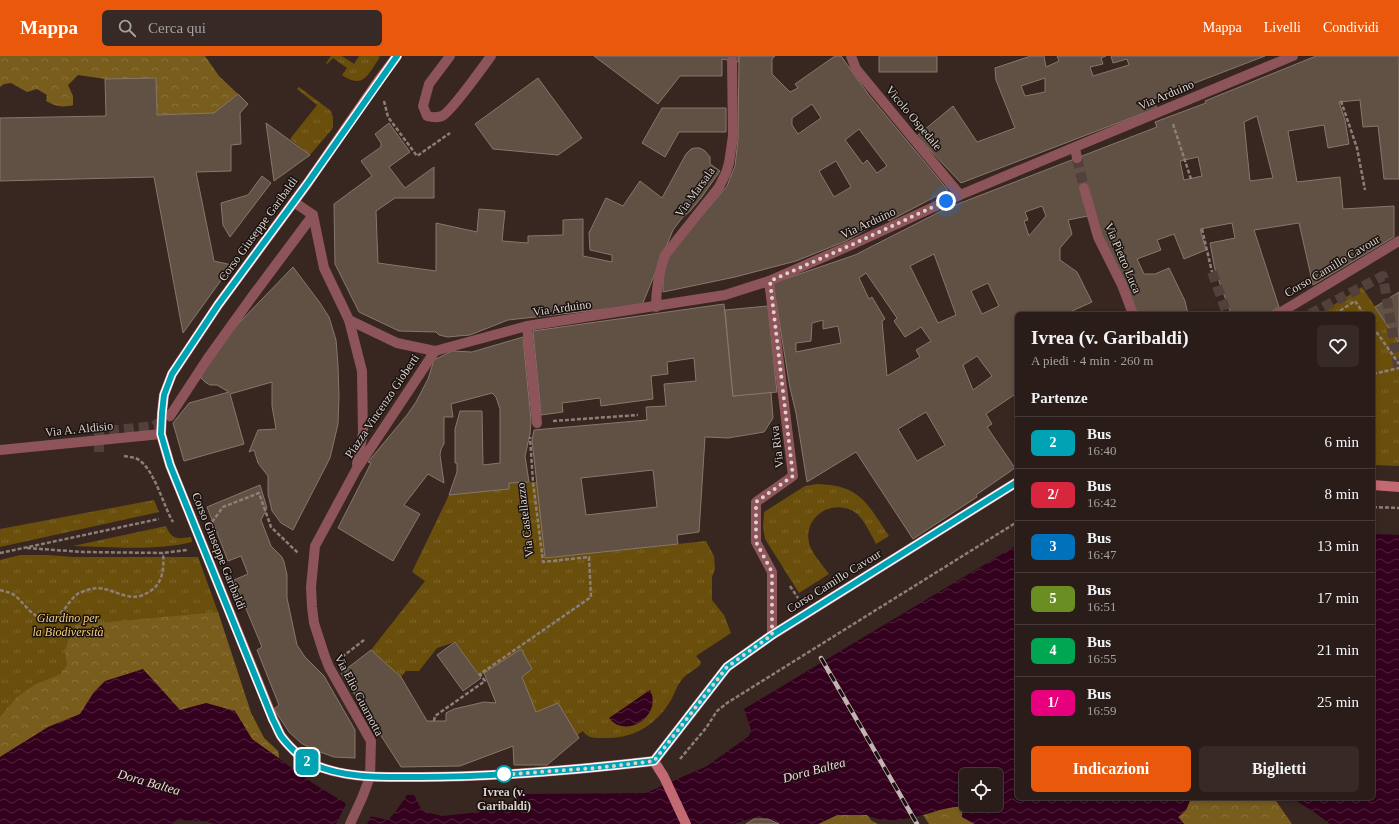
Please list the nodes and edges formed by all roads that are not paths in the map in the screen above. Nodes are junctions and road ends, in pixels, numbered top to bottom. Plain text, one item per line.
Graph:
1 (397, 56) edge
2 (450, 56) edge
3 (491, 56) edge
4 (851, 56) edge
5 (1293, 56) edge
6 (732, 61) dead end
7 (1084, 188) tunnel mouth
8 (960, 195) junction
9 (294, 202) junction
10 (313, 215) junction
11 (1399, 241) edge
12 (770, 281) junction
13 (656, 307) junction
14 (1132, 312) edge
15 (1281, 312) edge
16 (349, 320) junction
17 (527, 326) junction
18 (435, 351) junction
19 (170, 416) tunnel mouth
20 (537, 423) road end
21 (161, 434) junction
22 (0, 450) edge
23 (356, 470) junction
24 (1015, 483) edge
25 (1375, 486) edge
26 (1399, 487) edge
27 (772, 635) junction
28 (654, 761) junction
29 (370, 777) junction
30 (350, 824) edge
31 (686, 824) edge

1 - 9 main road, Corso Giuseppe Garibaldi
2 - 3 street
4 - 8 street, Vicolo Ospedale
5 - 8 street, Via Arduino
6 - 13 street, Via Marsala
7 - 14 street, Via Pietro Luca
8 - 12 street, Via Arduino
9 - 10 street
9 - 21 main road, Corso Giuseppe Garibaldi
10 - 16 street
10 - 19 street
11 - 15 street, Corso Camillo Cavour
12 - 13 street, Via Arduino
12 - 27 street, Via Riva
13 - 17 street, Via Arduino
16 - 18 street, Piazza Vincenzo Gioberti
16 - 23 street, Piazza Vincenzo Gioberti
17 - 18 street, Via Arduino
17 - 20 street
18 - 23 street, Piazza Vincenzo Gioberti
21 - 22 street, Via A. Aldisio
21 - 29 main road, Corso Giuseppe Garibaldi
23 - 29 street, Via Elio Guarnotta
24 - 27 main road, Corso Camillo Cavour
25 - 26 main road
27 - 28 main road, Corso Camillo Cavour
28 - 29 main road, Corso Giuseppe Garibaldi
28 - 31 main road
29 - 30 street, Via Elio Guarnotta

